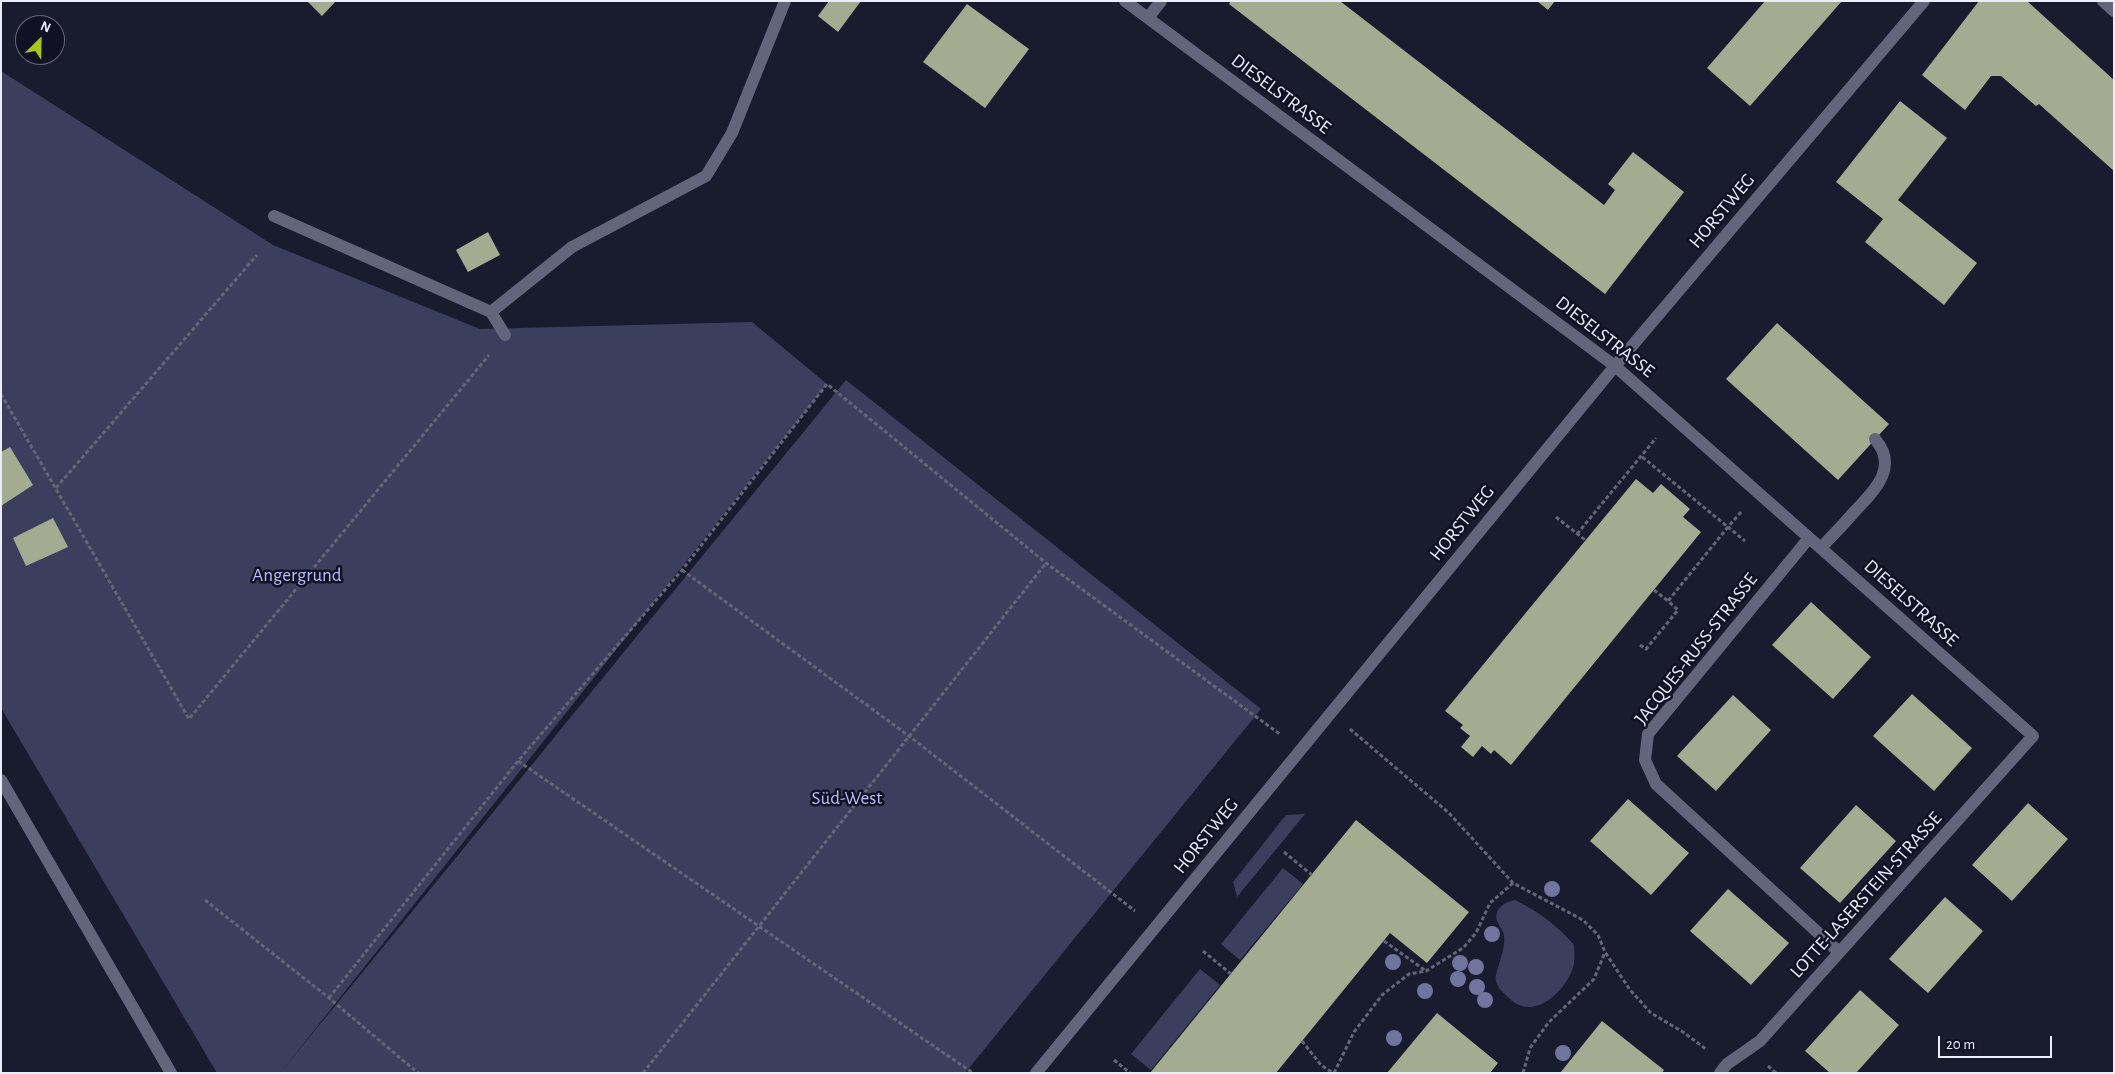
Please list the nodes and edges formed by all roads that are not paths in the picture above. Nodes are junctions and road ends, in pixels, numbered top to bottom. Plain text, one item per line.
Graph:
1 (785, 1) edge
2 (1125, 1) edge
3 (1161, 1) edge
4 (1924, 1) edge
5 (2103, 1) edge
6 (2114, 11) edge
7 (1148, 18) junction
8 (274, 216) dead end
9 (490, 312) junction
10 (505, 336) road end
11 (1615, 366) junction
12 (1875, 439) dead end
13 (1809, 538) junction
14 (1821, 548) junction
15 (2033, 736) joint
16 (1, 780) edge
17 (1840, 952) junction
18 (1724, 1068) edge
19 (171, 1073) edge
20 (1036, 1073) edge

1 - 9 street
2 - 7 street, DIESELSTRASSE
3 - 7 street
4 - 11 street, HORSTWEG
5 - 6 street
7 - 11 street, DIESELSTRASSE
8 - 9 street
9 - 10 street
11 - 13 street, DIESELSTRASSE
11 - 20 street, HORSTWEG
12 - 14 street
13 - 14 street, DIESELSTRASSE
13 - 17 street, JACQUES-RUSS-STRASSE
14 - 15 street, DIESELSTRASSE
15 - 17 street, LOTTE-LASERSTEIN-STRASSE
16 - 19 street
17 - 18 street, LOTTE-LASERSTEIN-STRASSE

